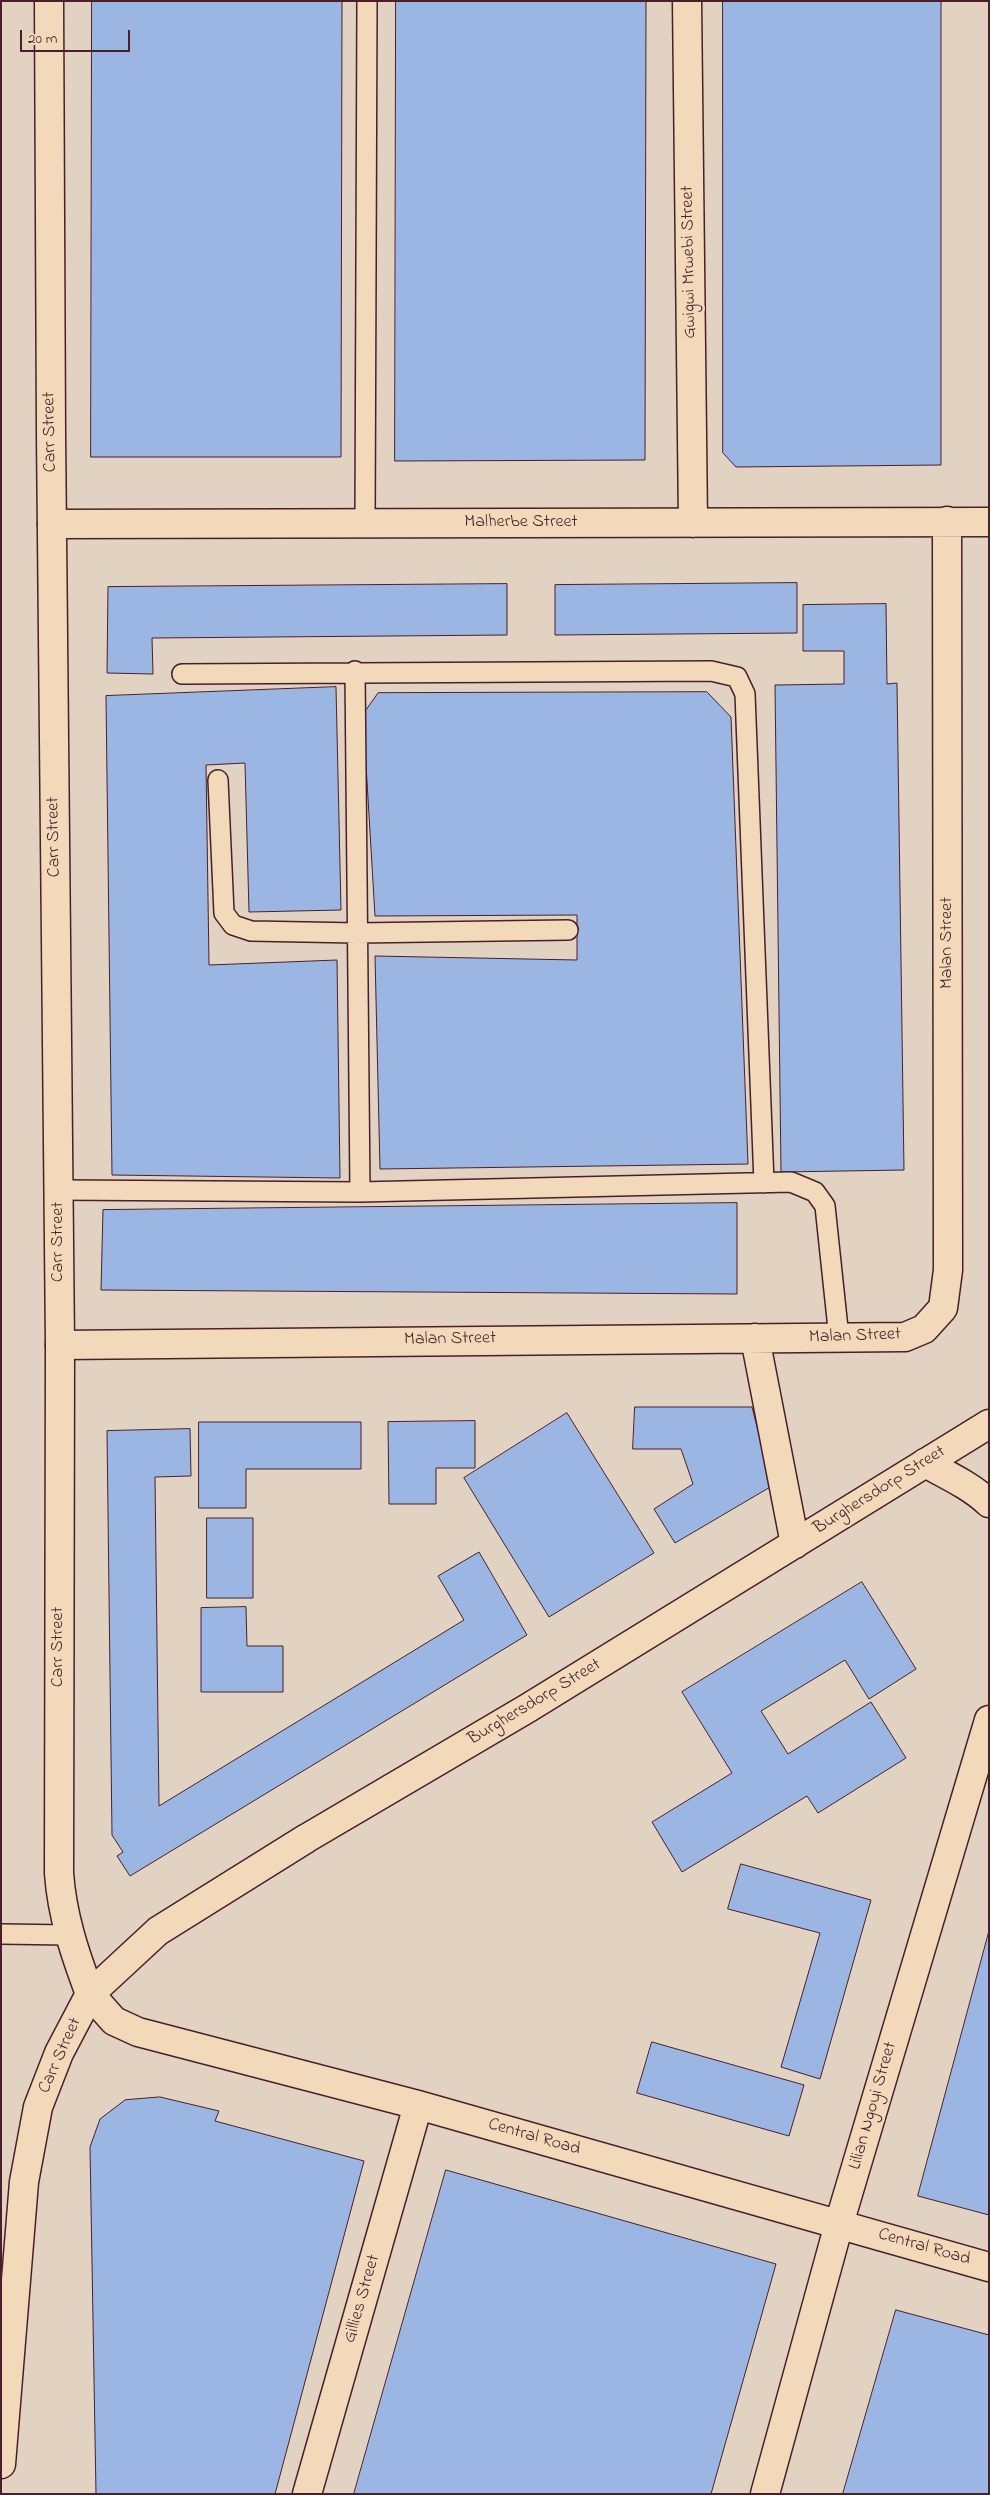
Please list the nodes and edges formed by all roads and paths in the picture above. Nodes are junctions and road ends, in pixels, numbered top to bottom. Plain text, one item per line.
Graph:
1 (49, 1) edge
2 (367, 1) edge
3 (687, 1) edge
4 (947, 521) junction
5 (989, 522) edge
6 (693, 523) junction
7 (52, 524) junction
8 (365, 524) junction
9 (355, 671) junction
10 (182, 674) dead end
11 (218, 780) dead end
12 (568, 930) dead end
13 (358, 933) junction
14 (764, 1183) junction
15 (59, 1190) junction
16 (360, 1192) junction
17 (755, 1338) junction
18 (839, 1338) junction
19 (60, 1345) junction
20 (989, 1424) edge
21 (924, 1463) junction
22 (989, 1503) edge
23 (796, 1544) junction
24 (989, 1720) edge
25 (979, 1782) edge
26 (1, 1934) edge
27 (69, 1935) junction
28 (90, 1994) junction
29 (418, 2105) junction
30 (839, 2224) junction
31 (989, 2267) edge
32 (1, 2464) edge
33 (307, 2494) edge
34 (766, 2494) edge

1 - 7 street, Carr Street
2 - 8 lane
3 - 6 street, Gwigwi Mrwebi Street
4 - 5 street, Malherbe Street
4 - 6 street, Malherbe Street
4 - 18 street, Malan Street
6 - 8 street, Malherbe Street
7 - 8 street, Malherbe Street
7 - 15 street, Carr Street
9 - 10 lane
9 - 13 lane
9 - 14 lane
11 - 13 lane
12 - 13 lane
13 - 16 lane
14 - 16 lane
14 - 18 lane
15 - 16 lane
15 - 19 street, Carr Street
17 - 18 street, Malan Street
17 - 19 street, Malan Street
17 - 23 street
19 - 27 street, Carr Street
20 - 21 street, Burghersdorp Street
21 - 22 street
21 - 23 street, Burghersdorp Street
23 - 28 street, Burghersdorp Street
24 - 25 street, Lilian Ngoyi Street
25 - 30 street, Lilian Ngoyi Street
26 - 27 lane
27 - 28 street, Carr Street
28 - 29 street, Central Road
28 - 32 street, Carr Street
29 - 30 street, Central Road
29 - 33 street, Gillies Street
30 - 31 street, Central Road
30 - 34 street, Lilian Ngoyi Street

